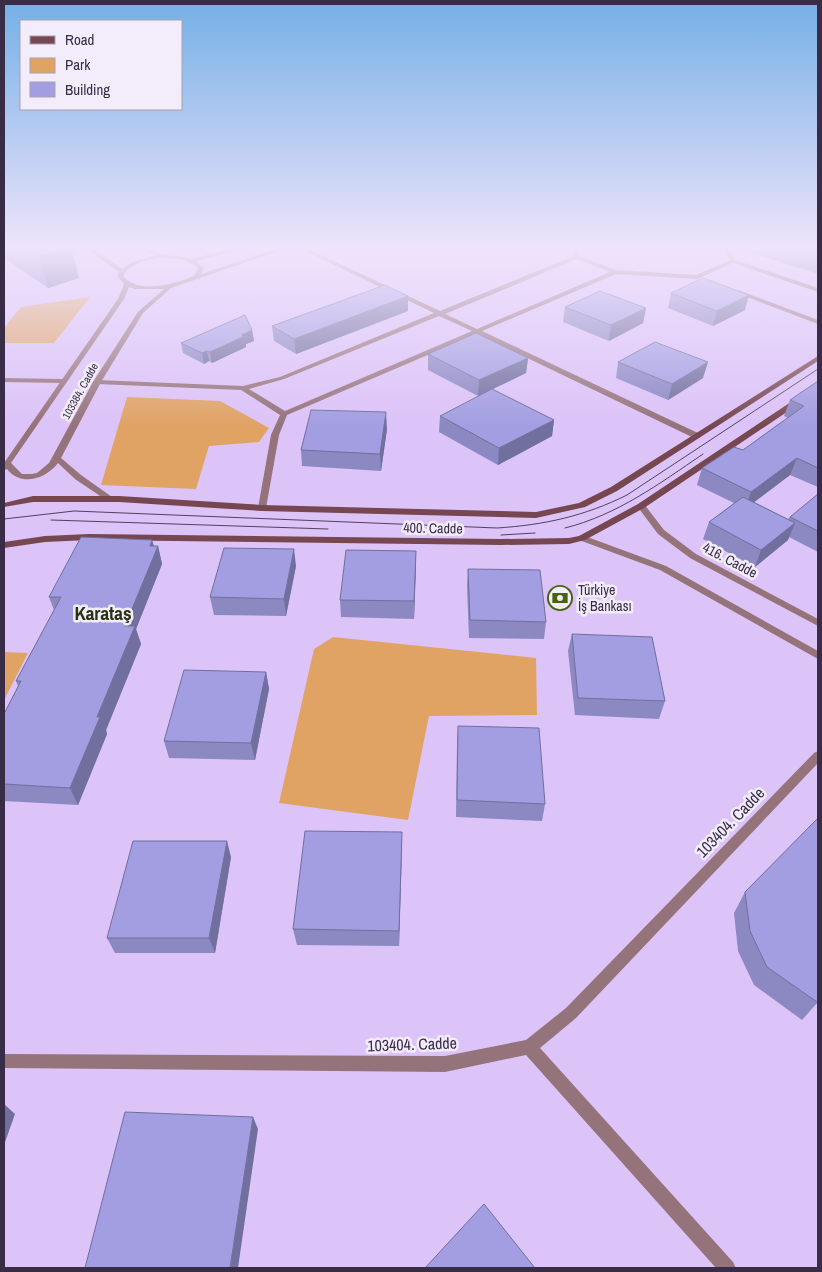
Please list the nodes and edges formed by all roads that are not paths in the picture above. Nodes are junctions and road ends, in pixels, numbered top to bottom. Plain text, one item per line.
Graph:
1 (115, 307) edge
2 (146, 307) edge
3 (424, 307) edge
4 (454, 307) edge
5 (532, 307) edge
6 (778, 307) edge
7 (438, 314) junction
8 (818, 322) edge
9 (476, 331) junction
10 (818, 358) edge
11 (4, 380) edge
12 (63, 381) junction
13 (97, 382) junction
14 (243, 388) junction
15 (818, 388) edge
16 (284, 414) junction
17 (696, 436) junction
18 (57, 458) junction
19 (6, 466) edge
20 (109, 499) junction
21 (4, 505) edge
22 (642, 506) junction
23 (262, 508) junction
24 (582, 538) junction
25 (4, 545) edge
26 (818, 623) edge
27 (818, 656) edge
28 (818, 756) edge
29 (529, 1047) junction
30 (4, 1061) edge
31 (727, 1268) edge

1 - 12 street
2 - 13 street, 103384. Cadde
3 - 7 street
4 - 7 street
5 - 9 street
6 - 8 street
7 - 9 street
7 - 14 street
9 - 16 street
9 - 17 street
10 - 17 main road, 400. Cadde
11 - 12 street
12 - 19 street
13 - 14 street
13 - 18 street, 103384. Cadde
14 - 16 street
15 - 22 main road, 400. Cadde
16 - 23 street
17 - 23 main road, 400. Cadde
18 - 19 street
18 - 20 street
20 - 21 main road, 400. Cadde
20 - 23 main road, 400. Cadde
22 - 24 main road, 400. Cadde
22 - 26 street, 416. Cadde
24 - 25 main road, 400. Cadde
24 - 27 street
28 - 29 street, 103404. Cadde
29 - 30 street, 103404. Cadde
29 - 31 street

